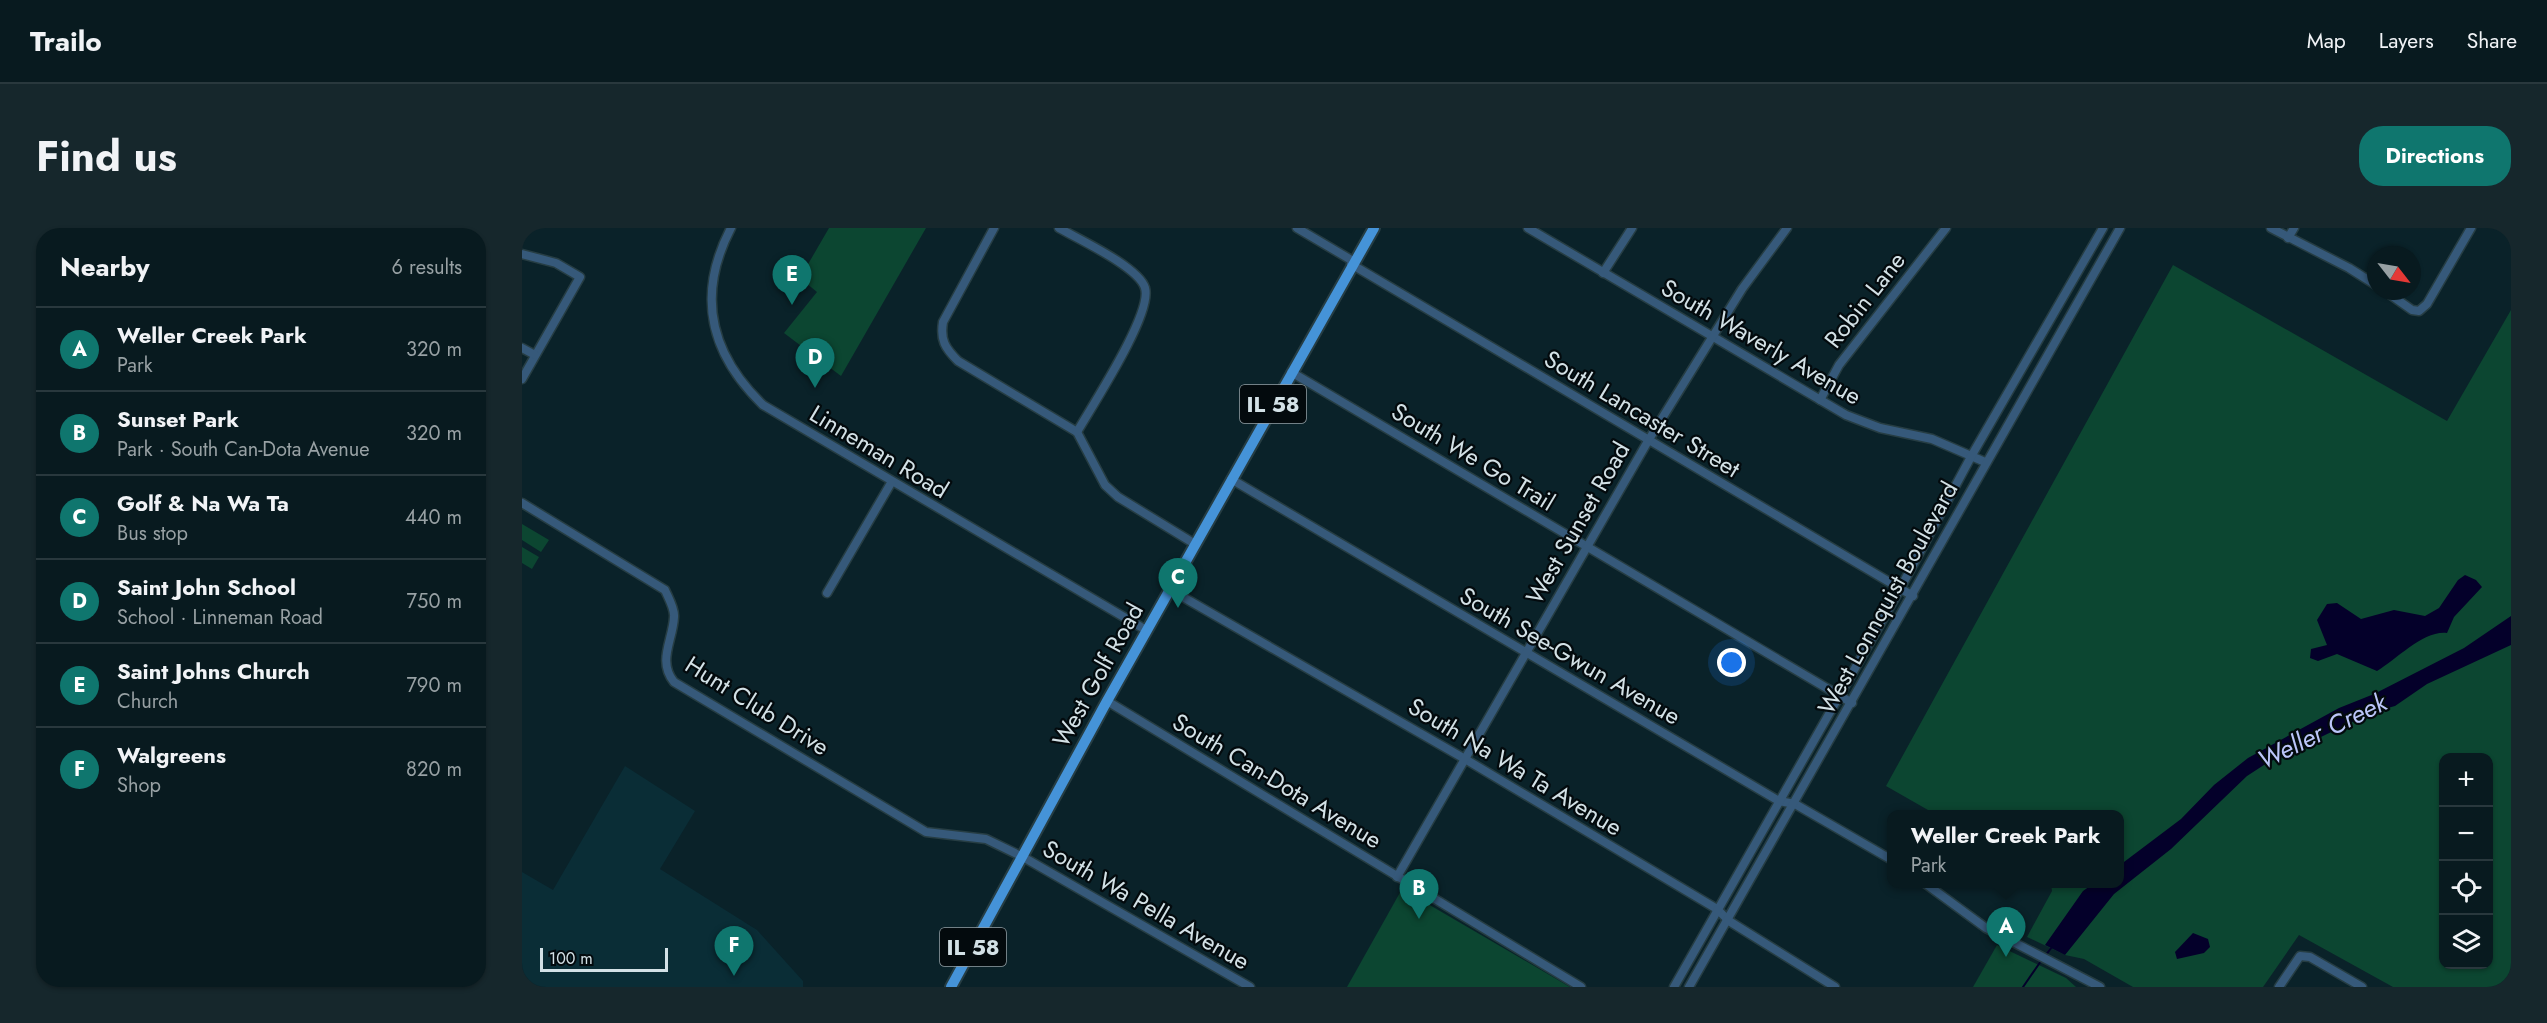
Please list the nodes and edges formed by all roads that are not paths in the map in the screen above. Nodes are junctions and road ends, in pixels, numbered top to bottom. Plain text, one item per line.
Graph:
1 (730, 228) edge
2 (994, 228) edge
3 (1059, 228) edge
4 (1297, 228) edge
5 (1374, 228) edge
6 (1528, 228) edge
7 (1632, 228) edge
8 (1787, 228) edge
9 (1946, 228) edge
10 (2103, 228) edge
11 (2120, 228) edge
12 (2271, 228) edge
13 (2294, 228) edge
14 (2471, 228) edge
15 (2288, 238) junction
16 (522, 254) edge
17 (1352, 263) junction
18 (1603, 273) junction
19 (2367, 279) edge
20 (2398, 300) edge
21 (1713, 336) junction
22 (522, 348) edge
23 (535, 355) junction
24 (1291, 372) junction
25 (522, 379) edge
26 (1820, 400) junction
27 (1077, 432) junction
28 (1648, 441) junction
29 (1972, 455) junction
30 (1985, 462) junction
31 (1231, 479) junction
32 (891, 483) junction
33 (522, 503) edge
34 (1194, 544) junction
35 (1586, 547) junction
36 (1169, 589) junction
37 (1900, 589) junction
38 (827, 593) dead end
39 (1913, 596) junction
40 (1146, 630) junction
41 (1526, 652) junction
42 (1839, 696) junction
43 (1107, 701) junction
44 (1852, 703) junction
45 (1465, 759) junction
46 (1779, 801) junction
47 (1795, 804) junction
48 (1023, 857) junction
49 (1887, 857) edge
50 (1397, 877) junction
51 (1931, 888) edge
52 (1717, 909) junction
53 (1729, 921) junction
54 (2097, 986) edge
55 (951, 987) edge
56 (1250, 987) edge
57 (1581, 987) edge
58 (1674, 987) edge
59 (1689, 987) edge
60 (1835, 987) edge
61 (2279, 987) edge
62 (2362, 987) edge

1 - 32 street, Linneman Road
2 - 27 street
3 - 27 street
4 - 17 street, South Lancaster Street
5 - 17 main road, West Golf Road / IL 58
6 - 18 street, South Waverly Avenue
7 - 18 street
8 - 21 street, West Sunset Road
9 - 26 street, Robin Lane
10 - 29 street, West Lonnquist Boulevard
11 - 30 street, West Lonnquist Boulevard
12 - 15 street
13 - 15 street
14 - 20 street
15 - 19 street
16 - 23 street
17 - 24 main road, West Golf Road / IL 58
17 - 28 street, South Lancaster Street
18 - 21 street, South Waverly Avenue
21 - 26 street, South Waverly Avenue
21 - 28 street, West Sunset Road
22 - 23 street
23 - 25 street
24 - 31 main road, West Golf Road / IL 58
24 - 35 street, South We Go Trail
26 - 29 street, South Waverly Avenue
27 - 34 street
28 - 35 street, West Sunset Road
28 - 37 street, South Lancaster Street
29 - 30 street, South Waverly Avenue
29 - 37 street, West Lonnquist Boulevard
30 - 39 street, West Lonnquist Boulevard
31 - 34 main road, West Golf Road / IL 58
31 - 41 street, South See-Gwun Avenue
32 - 38 street
32 - 40 street, Linneman Road
33 - 48 street, Hunt Club Drive
34 - 36 main road, West Golf Road / IL 58
35 - 41 street, West Sunset Road
35 - 42 street, South We Go Trail
36 - 40 main road, West Golf Road / IL 58
36 - 45 street, South Na Wa Ta Avenue
37 - 39 street, South Lancaster Street
37 - 42 street, West Lonnquist Boulevard
39 - 44 street, West Lonnquist Boulevard
40 - 43 main road, West Golf Road / IL 58
41 - 45 street, West Sunset Road
41 - 46 street, South See-Gwun Avenue
42 - 44 street, South We Go Trail
42 - 46 street, West Lonnquist Boulevard
43 - 48 main road, West Golf Road / IL 58
43 - 50 street, South Can-Dota Avenue
44 - 47 street, West Lonnquist Boulevard
45 - 50 street, West Sunset Road
45 - 52 street, South Na Wa Ta Avenue
46 - 47 street, South See-Gwun Avenue
46 - 52 street, West Lonnquist Boulevard
47 - 49 street, South See-Gwun Avenue
47 - 53 street, West Lonnquist Boulevard
48 - 55 main road, West Golf Road / IL 58
48 - 56 street, South Wa Pella Avenue
50 - 57 street, South Can-Dota Avenue
51 - 54 street
52 - 53 street, South Na Wa Ta Avenue
52 - 58 street, West Lonnquist Boulevard
53 - 59 street, West Lonnquist Boulevard
53 - 60 street, South Na Wa Ta Avenue
61 - 62 street

